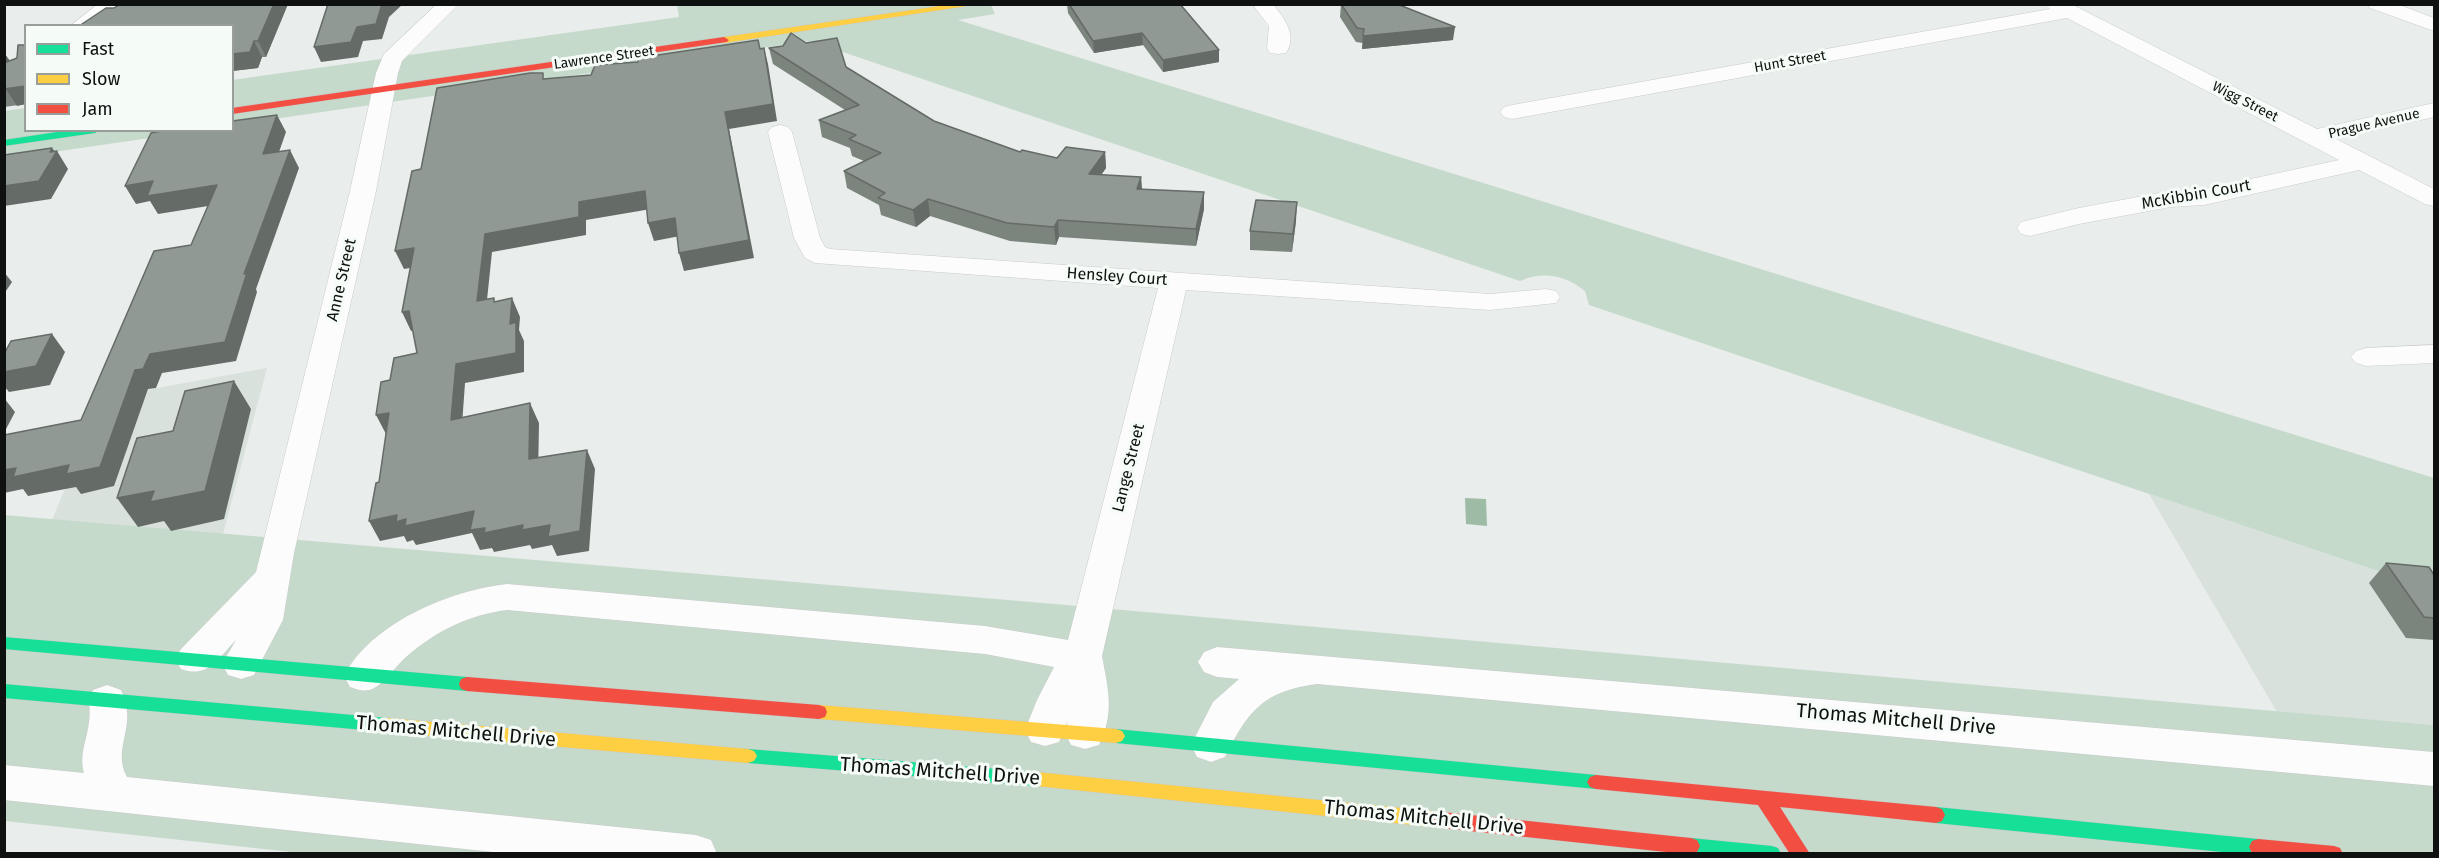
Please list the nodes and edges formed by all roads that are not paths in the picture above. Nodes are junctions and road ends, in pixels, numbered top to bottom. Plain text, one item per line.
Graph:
1 (112, 4) edge
2 (449, 4) edge
3 (976, 4) edge
4 (1262, 4) edge
5 (2376, 4) edge
6 (2062, 8) edge
7 (771, 17) dead end
8 (84, 24) edge
9 (2434, 25) edge
10 (776, 33) junction
11 (1278, 48) dead end
12 (386, 77) junction
13 (2434, 110) edge
14 (234, 111) edge
15 (1512, 112) dead end
16 (81, 132) edge
17 (780, 132) dead end
18 (2314, 137) junction
19 (4, 143) edge
20 (2362, 162) junction
21 (2434, 199) edge
22 (2030, 228) dead end
23 (1174, 280) junction
24 (1546, 297) dead end
25 (2434, 354) edge
26 (2366, 357) dead end
27 (4, 643) edge
28 (1083, 656) junction
29 (1217, 662) dead end
30 (1317, 669) junction
31 (204, 677) junction
32 (354, 688) junction
33 (4, 692) edge
34 (107, 701) junction
35 (176, 708) junction
36 (327, 721) junction
37 (1046, 735) junction
38 (1082, 738) junction
39 (1217, 755) junction
40 (2434, 769) edge
41 (4, 782) edge
42 (1237, 782) dead end
43 (114, 793) junction
44 (1764, 799) junction
45 (1249, 801) junction
46 (1760, 844) edge
47 (696, 854) edge
48 (1801, 854) edge
49 (2334, 854) edge

1 - 8 street
2 - 12 street, Anne Street
3 - 10 main road, Lawrence Street
4 - 11 street
5 - 9 street
6 - 15 street, Hunt Street
6 - 18 street, Wigg Street
7 - 10 main road
10 - 12 main road, Lawrence Street
12 - 14 main road, Lawrence Street
12 - 31 street, Anne Street
13 - 18 street, Prague Avenue
16 - 19 main road
17 - 23 street, Hensley Court
18 - 20 street, Wigg Street
20 - 21 street, Wigg Street
20 - 22 street, McKibbin Court
23 - 24 street, Hensley Court
23 - 28 street, Lange Street
25 - 26 street
27 - 31 main road
28 - 32 street
28 - 37 street, Lange Street
28 - 38 street, Lange Street
29 - 30 street
30 - 39 street, Thomas Mitchell Drive
30 - 40 street, Thomas Mitchell Drive
31 - 32 main road
31 - 35 main road
32 - 36 main road
32 - 37 main road
33 - 34 main road, Thomas Mitchell Drive
34 - 35 main road, Thomas Mitchell Drive
34 - 43 street
35 - 36 main road, Thomas Mitchell Drive
36 - 45 main road, Thomas Mitchell Drive
37 - 38 main road
38 - 39 main road
39 - 44 main road
41 - 43 street
42 - 45 main road
43 - 47 street
44 - 46 main road
44 - 48 main road
44 - 49 main road
45 - 46 main road, Thomas Mitchell Drive

